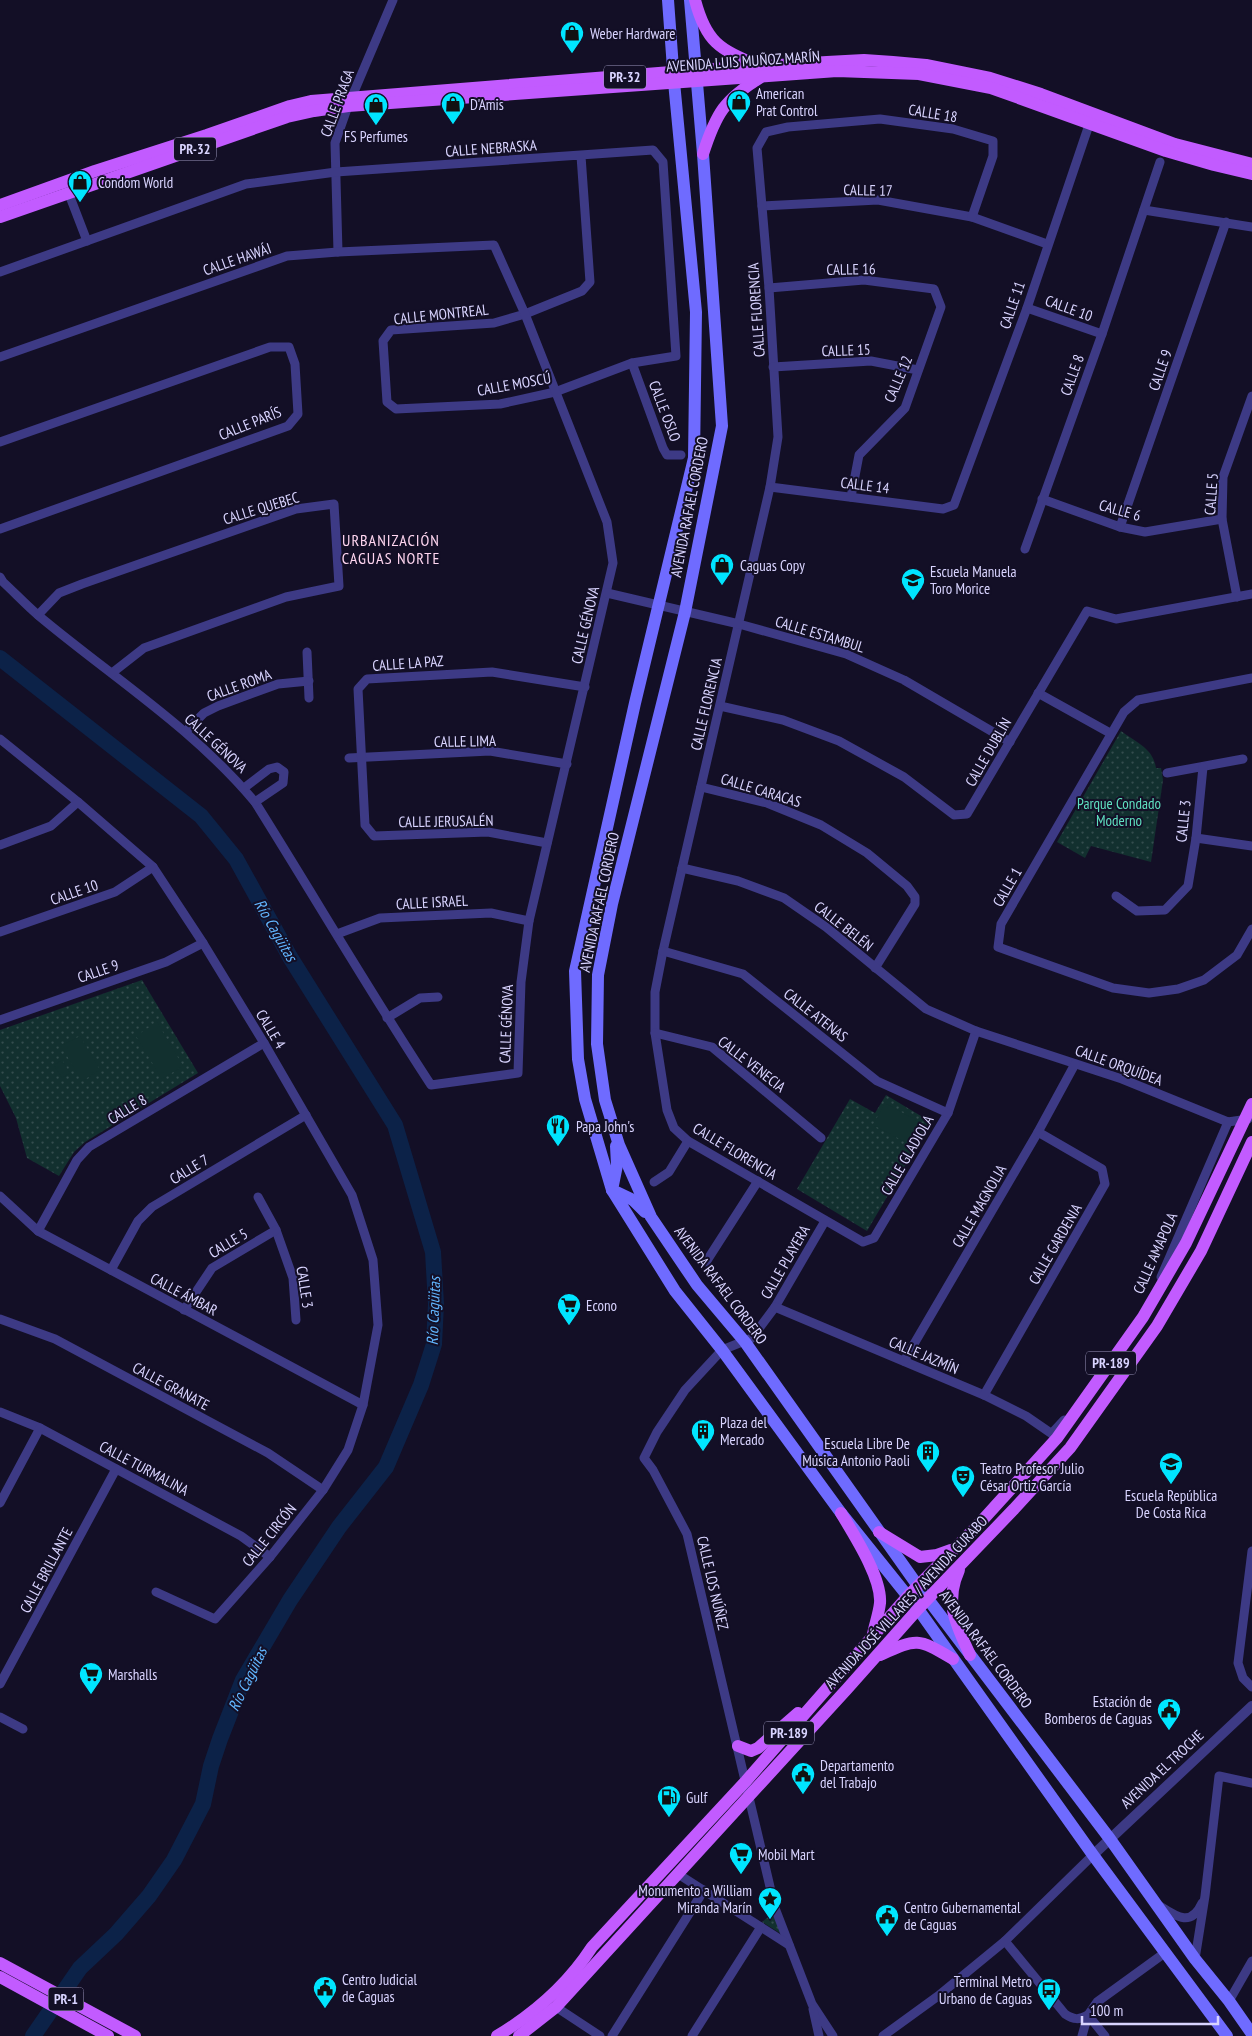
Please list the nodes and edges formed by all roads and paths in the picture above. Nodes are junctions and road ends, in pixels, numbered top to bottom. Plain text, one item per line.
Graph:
1 (394, 0) edge
2 (668, 0) edge
3 (690, 0) edge
4 (695, 0) edge
5 (761, 71) junction
6 (696, 75) junction
7 (674, 77) junction
8 (350, 102) junction
9 (1091, 118) junction
10 (788, 127) joint
11 (703, 154) junction
12 (581, 156) junction
13 (1160, 162) dead end
14 (1252, 164) edge
15 (336, 172) junction
16 (1252, 174) edge
17 (67, 187) junction
18 (0, 205) edge
19 (762, 206) junction
20 (1144, 210) junction
21 (0, 217) edge
22 (972, 217) junction
23 (1226, 222) junction
24 (1252, 227) edge
25 (87, 241) junction
26 (1047, 244) junction
27 (494, 245) joint
28 (338, 252) junction
29 (0, 272) edge
30 (769, 288) junction
31 (934, 290) joint
32 (1027, 308) junction
33 (525, 314) junction
34 (1102, 334) junction
35 (0, 357) edge
36 (632, 363) junction
37 (774, 367) junction
38 (918, 370) junction
39 (556, 392) junction
40 (1252, 396) edge
41 (1250, 408) edge
42 (396, 409) joint
43 (0, 442) edge
44 (681, 455) dead end
45 (770, 487) junction
46 (851, 497) junction
47 (1042, 499) junction
48 (954, 505) joint
49 (1222, 520) junction
50 (1120, 527) junction
51 (0, 529) edge
52 (1025, 548) dead end
53 (0, 577) edge
54 (607, 593) junction
55 (1252, 594) edge
56 (1237, 597) junction
57 (658, 605) junction
58 (685, 612) junction
59 (38, 615) junction
60 (739, 624) junction
61 (307, 652) dead end
62 (112, 673) junction
63 (1252, 678) edge
64 (309, 681) junction
65 (585, 687) junction
66 (1038, 693) junction
67 (310, 698) dead end
68 (720, 706) junction
69 (186, 731) junction
70 (1110, 733) junction
71 (0, 740) edge
72 (1010, 742) junction
73 (349, 758) dead end
74 (362, 759) junction
75 (1244, 759) dead end
76 (566, 764) junction
77 (1203, 766) junction
78 (1167, 772) dead end
79 (701, 787) junction
80 (244, 788) junction
81 (78, 802) junction
82 (255, 802) junction
83 (374, 836) joint
84 (1196, 838) junction
85 (547, 843) junction
86 (0, 845) edge
87 (1252, 846) edge
88 (153, 867) junction
89 (682, 868) junction
90 (1116, 896) dead end
91 (529, 922) junction
92 (1252, 929) edge
93 (0, 932) edge
94 (337, 934) junction
95 (203, 943) junction
96 (663, 951) junction
97 (875, 968) junction
98 (438, 997) dead end
99 (387, 1018) junction
100 (0, 1020) edge
101 (976, 1031) junction
102 (655, 1033) junction
103 (264, 1043) junction
104 (1075, 1064) junction
105 (1252, 1104) edge
106 (948, 1113) junction
107 (306, 1115) junction
108 (1248, 1119) edge
109 (1228, 1122) junction
110 (1038, 1132) junction
111 (615, 1133) junction
112 (821, 1138) dead end
113 (688, 1141) junction
114 (1252, 1142) edge
115 (758, 1181) junction
116 (654, 1182) dead end
117 (612, 1190) junction
118 (0, 1196) edge
119 (258, 1197) dead end
120 (651, 1217) junction
121 (825, 1221) junction
122 (276, 1230) junction
123 (38, 1231) junction
124 (706, 1262) dead end
125 (111, 1270) junction
126 (775, 1307) junction
127 (184, 1310) junction
128 (0, 1319) edge
129 (296, 1320) dead end
130 (745, 1342) junction
131 (722, 1350) junction
132 (904, 1361) junction
133 (984, 1395) junction
134 (363, 1405) junction
135 (0, 1412) edge
136 (40, 1428) junction
137 (1054, 1435) junction
138 (116, 1469) junction
139 (323, 1490) junction
140 (1002, 1498) junction
141 (0, 1503) edge
142 (1014, 1510) junction
143 (842, 1514) junction
144 (879, 1532) junction
145 (956, 1548) junction
146 (1252, 1551) edge
147 (270, 1557) junction
148 (963, 1562) junction
149 (918, 1586) junction
150 (156, 1592) dead end
151 (908, 1596) junction
152 (927, 1599) junction
153 (918, 1609) junction
154 (873, 1635) junction
155 (970, 1655) junction
156 (875, 1658) junction
157 (953, 1659) junction
158 (833, 1681) junction
159 (0, 1684) edge
160 (1252, 1687) edge
161 (847, 1689) junction
162 (1252, 1706) edge
163 (0, 1717) edge
164 (22, 1729) dead end
165 (738, 1746) junction
166 (746, 1782) junction
167 (1252, 1783) edge
168 (750, 1795) junction
169 (714, 1835) junction
170 (1110, 1839) junction
171 (1093, 1855) junction
172 (678, 1874) junction
173 (704, 1890) junction
174 (1205, 1896) junction
175 (1155, 1903) junction
176 (761, 1927) junction
177 (1005, 1941) junction
178 (789, 1945) junction
179 (1166, 1952) junction
180 (1195, 1959) junction
181 (1252, 1961) edge
182 (2, 1971) edge
183 (1229, 2002) junction
184 (812, 2004) junction
185 (556, 2007) junction
186 (1088, 2015) junction
187 (105, 2029) edge
188 (1252, 2034) edge
189 (136, 2036) edge
190 (497, 2036) edge
191 (519, 2036) edge
192 (600, 2036) edge
193 (612, 2036) edge
194 (692, 2036) edge
195 (820, 2036) edge
196 (833, 2036) edge
197 (884, 2036) edge
198 (1082, 2036) edge
199 (1105, 2036) edge
200 (1227, 2036) edge

1 - 8 street, CALLE PRAGA
2 - 7 main road, AVENIDA RAFAEL CORDERO
3 - 6 main road, AVENIDA RAFAEL CORDERO
4 - 5 main road
5 - 6 main road, AVENIDA LUIS MUÑOZ MARÍN / PR-32
5 - 9 main road, AVENIDA LUIS MUÑOZ MARÍN / PR-32
5 - 11 main road
6 - 7 main road, AVENIDA LUIS MUÑOZ MARÍN / PR-32
6 - 11 main road, AVENIDA RAFAEL CORDERO
7 - 8 main road, AVENIDA LUIS MUÑOZ MARÍN / PR-32
7 - 57 main road, AVENIDA RAFAEL CORDERO
8 - 15 street, CALLE PRAGA
8 - 17 main road, AVENIDA LUIS MUÑOZ MARÍN / PR-32
9 - 14 main road, AVENIDA LUIS MUÑOZ MARÍN / PR-32
9 - 16 main road, AVENIDA LUIS MUÑOZ MARÍN / PR-32
9 - 26 street, CALLE 11
10 - 19 street, CALLE FLORENCIA
10 - 22 street, CALLE 18
11 - 58 main road, AVENIDA RAFAEL CORDERO
12 - 15 street, CALLE NEBRASKA
12 - 33 street, CALLE MONTREAL
12 - 36 street, CALLE NEBRASKA
13 - 20 street, CALLE 8
15 - 25 street, CALLE NEBRASKA
15 - 28 street, CALLE PRAGA
17 - 18 main road, AVENIDA LUIS MUÑOZ MARÍN / PR-32
17 - 21 main road, AVENIDA LUIS MUÑOZ MARÍN / PR-32
17 - 25 street
19 - 22 street, CALLE 17
19 - 30 street, CALLE FLORENCIA
20 - 23 street
20 - 34 street, CALLE 8
22 - 26 street, CALLE 17
23 - 24 street
23 - 50 street, CALLE 9
25 - 29 street, CALLE NEBRASKA
26 - 32 street, CALLE 11
27 - 28 street, CALLE HAWÁI
27 - 33 street, CALLE GÉNOVA
28 - 35 street, CALLE HAWÁI
30 - 31 street, CALLE 16
30 - 37 street, CALLE FLORENCIA
31 - 38 street, CALLE 12
32 - 34 street, CALLE 10
32 - 48 street, CALLE 11
33 - 39 street, CALLE GÉNOVA
33 - 42 street, CALLE MONTREAL
34 - 47 street, CALLE 8
36 - 39 street, CALLE MOSCÚ
36 - 44 street, CALLE OSLO
37 - 38 street, CALLE 15
37 - 45 street, CALLE FLORENCIA
38 - 46 street, CALLE 12
39 - 42 street, CALLE MOSCÚ
39 - 54 street, CALLE GÉNOVA
40 - 41 street, CALLE 5
41 - 49 street, CALLE 5
43 - 51 street, CALLE PARÍS
45 - 46 street, CALLE 14
45 - 60 street, CALLE FLORENCIA
46 - 48 street, CALLE 14
47 - 50 street, CALLE 6
47 - 52 street, CALLE 8
49 - 50 street, CALLE 6
49 - 56 street, CALLE 5
53 - 59 street, CALLE GÉNOVA
54 - 57 street, CALLE ESTAMBUL
54 - 65 street, CALLE GÉNOVA
55 - 56 street, CALLE DUBLÍN
56 - 66 street, CALLE DUBLÍN
57 - 58 street, CALLE ESTAMBUL
57 - 117 main road, AVENIDA RAFAEL CORDERO
58 - 60 street, CALLE ESTAMBUL
58 - 111 main road, AVENIDA RAFAEL CORDERO
59 - 62 street, CALLE GÉNOVA
59 - 62 street, CALLE QUEBEC
60 - 68 street, CALLE FLORENCIA
60 - 72 street, CALLE ESTAMBUL
61 - 64 street
62 - 69 street, CALLE GÉNOVA
63 - 70 street, CALLE 1
64 - 67 street
64 - 69 street, CALLE ROMA
65 - 74 street, CALLE LA PAZ
65 - 76 street, CALLE GÉNOVA
66 - 70 street
66 - 72 street, CALLE DUBLÍN
68 - 72 street, CALLE DUBLÍN
68 - 79 street, CALLE FLORENCIA
69 - 80 street, CALLE GÉNOVA
70 - 92 street, CALLE 1
71 - 81 street, CALLE 4
73 - 74 street
74 - 76 street, CALLE LIMA
74 - 83 street, CALLE LA PAZ
75 - 77 street
76 - 85 street, CALLE GÉNOVA
77 - 78 street
77 - 84 street, CALLE 3
79 - 89 street, CALLE FLORENCIA
79 - 97 street, CALLE CARACAS
80 - 82 street, CALLE GÉNOVA
80 - 82 street
81 - 86 street
81 - 88 street, CALLE 4
82 - 94 street, CALLE GÉNOVA
83 - 85 street, CALLE JERUSALÉN
84 - 87 street
84 - 90 street, CALLE 3
85 - 91 street, CALLE GÉNOVA
88 - 93 street, CALLE 10
88 - 95 street, CALLE 4
89 - 96 street, CALLE FLORENCIA
89 - 97 street, CALLE BELÉN
91 - 94 street, CALLE ISRAEL
91 - 99 street, CALLE GÉNOVA
94 - 99 street, CALLE GÉNOVA
95 - 100 street, CALLE 9
95 - 103 street, CALLE 4
96 - 102 street, CALLE FLORENCIA
96 - 106 street, CALLE ATENAS
97 - 101 street, CALLE BELÉN
98 - 99 street
101 - 104 street, CALLE ORQUÍDEA
101 - 106 street, CALLE GLADIOLA
102 - 112 street, CALLE VENECIA
102 - 113 street, CALLE FLORENCIA
103 - 107 street, CALLE 4
103 - 123 street, CALLE 8
104 - 109 street, CALLE ORQUÍDEA
104 - 110 street, CALLE MAGNOLIA
105 - 108 main road, AVENIDA JOSÉ VILLARES / AVENIDA GURABO / PR-189
106 - 121 street, CALLE GLADIOLA
107 - 125 street, CALLE 7
107 - 134 street, CALLE 4
108 - 109 street, CALLE ORQUÍDEA
108 - 137 main road, AVENIDA JOSÉ VILLARES / AVENIDA GURABO / PR-189
109 - 137 street, CALLE AMAPOLA
110 - 132 street, CALLE MAGNOLIA
110 - 133 street, CALLE GARDENIA
111 - 117 main road
111 - 120 main road, AVENIDA RAFAEL CORDERO
113 - 115 street, CALLE FLORENCIA
113 - 116 street
114 - 142 main road, AVENIDA JOSÉ VILLARES / AVENIDA GURABO / PR-189
115 - 121 street, CALLE FLORENCIA
115 - 124 street
117 - 120 main road
117 - 131 main road, AVENIDA RAFAEL CORDERO
118 - 123 street, CALLE ÁMBAR
119 - 122 street
120 - 130 main road, AVENIDA RAFAEL CORDERO
121 - 126 street, CALLE PLAYERA
122 - 127 street, CALLE 5
122 - 129 street, CALLE 3
123 - 125 street, CALLE ÁMBAR
125 - 127 street, CALLE ÁMBAR
126 - 130 street, CALLE PLAYERA
126 - 132 street, CALLE JAZMÍN
127 - 134 street, CALLE ÁMBAR
128 - 139 street, CALLE GRANATE
130 - 131 street, CALLE PLAYERA
130 - 144 main road, AVENIDA RAFAEL CORDERO
131 - 143 main road, AVENIDA RAFAEL CORDERO
131 - 165 street, CALLE LOS NÚÑEZ
132 - 133 street, CALLE JAZMÍN
133 - 137 street, CALLE JAZMÍN
134 - 139 street, CALLE CIRCÓN
135 - 136 street, CALLE TURMALINA
136 - 138 street, CALLE TURMALINA
136 - 141 street
137 - 140 main road, AVENIDA JOSÉ VILLARES / AVENIDA GURABO / PR-189
138 - 147 street, CALLE TURMALINA
138 - 159 street, CALLE BRILLANTE
139 - 147 street, CALLE CIRCÓN
140 - 142 main road
140 - 145 main road, AVENIDA JOSÉ VILLARES / AVENIDA GURABO / PR-189
142 - 148 main road, AVENIDA JOSÉ VILLARES / AVENIDA GURABO / PR-189
143 - 151 main road, AVENIDA RAFAEL CORDERO
143 - 154 main road
144 - 145 main road
144 - 149 main road, AVENIDA RAFAEL CORDERO
145 - 149 main road, AVENIDA JOSÉ VILLARES / AVENIDA GURABO / PR-189
146 - 160 street
147 - 150 street, CALLE CIRCÓN
148 - 152 main road, AVENIDA JOSÉ VILLARES / AVENIDA GURABO / PR-189
148 - 155 main road
149 - 151 main road, AVENIDA JOSÉ VILLARES / AVENIDA GURABO / PR-189
149 - 152 main road, AVENIDA RAFAEL CORDERO
151 - 153 main road, AVENIDA RAFAEL CORDERO
151 - 154 main road, AVENIDA JOSÉ VILLARES / AVENIDA GURABO / PR-189
152 - 153 main road, AVENIDA JOSÉ VILLARES / AVENIDA GURABO / PR-189
152 - 155 main road, AVENIDA RAFAEL CORDERO
153 - 156 main road, AVENIDA JOSÉ VILLARES / AVENIDA GURABO / PR-189
153 - 157 main road, AVENIDA RAFAEL CORDERO
154 - 158 main road, AVENIDA JOSÉ VILLARES / AVENIDA GURABO / PR-189
155 - 170 main road, AVENIDA RAFAEL CORDERO
156 - 157 main road
156 - 161 main road, AVENIDA JOSÉ VILLARES / AVENIDA GURABO / PR-189
157 - 171 main road, AVENIDA RAFAEL CORDERO
158 - 161 main road
158 - 165 main road
158 - 166 main road, AVENIDA JOSÉ VILLARES / AVENIDA GURABO / PR-189
161 - 168 main road, AVENIDA JOSÉ VILLARES / AVENIDA GURABO / PR-189
162 - 170 street, AVENIDA EL TROCHE
163 - 164 street
165 - 166 street, CALLE LOS NÚÑEZ
166 - 168 street, CALLE LOS NÚÑEZ
166 - 169 main road
166 - 190 main road, AVENIDA JOSÉ VILLARES / AVENIDA GURABO / PR-189
167 - 174 street
168 - 169 main road, AVENIDA JOSÉ VILLARES / AVENIDA GURABO / PR-189
168 - 178 street, CALLE LOS NÚÑEZ
169 - 172 main road, AVENIDA JOSÉ VILLARES / AVENIDA GURABO / PR-189
170 - 171 street, AVENIDA EL TROCHE
170 - 175 main road, AVENIDA RAFAEL CORDERO
171 - 177 street
171 - 179 main road, AVENIDA RAFAEL CORDERO
172 - 173 street
172 - 185 main road, AVENIDA JOSÉ VILLARES / AVENIDA GURABO / PR-189
173 - 176 street
173 - 193 street
174 - 175 street
174 - 180 street
175 - 180 main road, AVENIDA RAFAEL CORDERO
176 - 178 street
176 - 194 street
177 - 186 street
177 - 197 street
178 - 184 street, CALLE LOS NÚÑEZ
179 - 186 street
179 - 200 main road, AVENIDA RAFAEL CORDERO
180 - 183 main road, AVENIDA RAFAEL CORDERO
181 - 183 street
182 - 187 main road, PR-1
183 - 188 main road, AVENIDA RAFAEL CORDERO
184 - 195 street
184 - 196 street
185 - 191 main road, AVENIDA JOSÉ VILLARES / AVENIDA GURABO / PR-189
185 - 192 street
186 - 198 street
186 - 199 street
187 - 189 main road, PR-1

